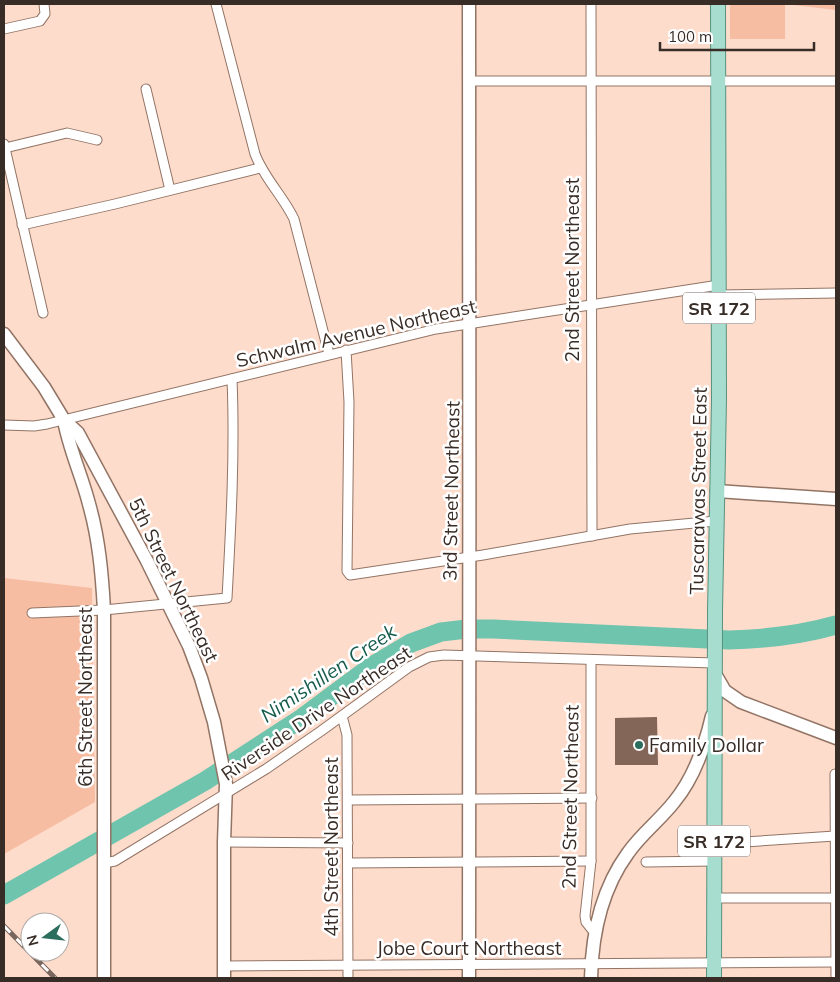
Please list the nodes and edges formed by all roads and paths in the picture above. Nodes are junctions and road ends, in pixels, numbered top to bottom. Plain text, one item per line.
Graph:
1 (44, 4) edge
2 (216, 4) edge
3 (469, 4) edge
4 (591, 4) edge
5 (718, 4) edge
6 (4, 29) edge
7 (469, 81) junction
8 (836, 81) edge
9 (591, 82) junction
10 (718, 82) junction
11 (146, 89) dead end
12 (97, 140) dead end
13 (4, 146) edge
14 (260, 168) junction
15 (170, 190) junction
16 (22, 225) junction
17 (718, 290) junction
18 (836, 293) edge
19 (591, 304) junction
20 (43, 313) dead end
21 (470, 322) junction
22 (4, 334) edge
23 (346, 350) junction
24 (329, 354) junction
25 (232, 379) junction
26 (64, 420) junction
27 (4, 425) edge
28 (717, 491) junction
29 (836, 499) edge
30 (716, 521) junction
31 (592, 536) junction
32 (469, 557) junction
33 (168, 604) junction
34 (104, 610) junction
35 (32, 613) dead end
36 (468, 652) junction
37 (591, 660) junction
38 (715, 663) junction
39 (715, 704) junction
40 (342, 716) junction
41 (836, 738) edge
42 (835, 774) dead end
43 (226, 789) junction
44 (592, 798) junction
45 (348, 800) junction
46 (468, 800) junction
47 (835, 836) junction
48 (224, 842) junction
49 (348, 843) junction
50 (714, 844) junction
51 (836, 849) edge
52 (104, 861) junction
53 (592, 861) junction
54 (714, 861) junction
55 (469, 862) junction
56 (646, 862) dead end
57 (348, 863) junction
58 (714, 898) junction
59 (836, 898) edge
60 (594, 932) junction
61 (836, 962) edge
62 (714, 963) junction
63 (591, 964) junction
64 (348, 965) junction
65 (469, 965) junction
66 (224, 972) edge
67 (104, 978) edge
68 (348, 978) edge
69 (469, 978) edge
70 (591, 978) edge
71 (714, 978) edge
72 (836, 978) edge

1 - 6 street
2 - 14 street
3 - 7 street, 3rd Street Northeast
4 - 9 street, 2nd Street Northeast
5 - 10 main road, Tuscarawas Street East / SR 172
7 - 9 street
7 - 21 street, 3rd Street Northeast
8 - 10 street
9 - 10 street
9 - 19 street, 2nd Street Northeast
10 - 17 main road, Tuscarawas Street East / SR 172
11 - 15 street
12 - 13 street
13 - 16 street
14 - 15 street
14 - 24 street
15 - 16 street
16 - 20 street
17 - 18 street, Schwalm Avenue Northeast
17 - 19 street, Schwalm Avenue Northeast
17 - 28 main road, Tuscarawas Street East / SR 172
19 - 21 street, Schwalm Avenue Northeast
19 - 31 street, 2nd Street Northeast
21 - 23 street, Schwalm Avenue Northeast
21 - 32 street, 3rd Street Northeast
22 - 26 street
23 - 24 street, Schwalm Avenue Northeast
23 - 32 street
24 - 25 street, Schwalm Avenue Northeast
25 - 26 street, Schwalm Avenue Northeast
25 - 33 street
26 - 27 street, Schwalm Avenue Northeast
26 - 33 street, 5th Street Northeast
26 - 34 street, 6th Street Northeast
28 - 29 street
28 - 30 main road, Tuscarawas Street East / SR 172
30 - 31 street
30 - 38 main road, Tuscarawas Street East / SR 172
31 - 32 street
32 - 36 street, 3rd Street Northeast
33 - 34 street
33 - 43 street, 5th Street Northeast
34 - 35 street
34 - 52 street, 6th Street Northeast
36 - 37 street, Riverside Drive Northeast
36 - 40 street, Riverside Drive Northeast
36 - 46 street, 3rd Street Northeast
37 - 38 street, Riverside Drive Northeast
37 - 44 street, 2nd Street Northeast
38 - 39 main road, Tuscarawas Street East / SR 172
38 - 41 street
39 - 50 main road, Tuscarawas Street East / SR 172
39 - 60 street, 2nd Street Northeast
40 - 43 street, Riverside Drive Northeast
40 - 45 street, 4th Street Northeast
42 - 47 street
43 - 48 street, 5th Street Northeast
43 - 52 street, Riverside Drive Northeast
44 - 46 street
44 - 53 street, 2nd Street Northeast
45 - 46 street
45 - 49 street, 4th Street Northeast
46 - 55 street, 3rd Street Northeast
47 - 50 street
47 - 51 street
48 - 49 street
48 - 66 street, 5th Street Northeast
49 - 57 street, 4th Street Northeast
50 - 54 main road, Tuscarawas Street East / SR 172
51 - 59 street
52 - 67 street, 6th Street Northeast
53 - 55 street
53 - 60 street, 2nd Street Northeast
54 - 56 street
54 - 58 main road, Tuscarawas Street East / SR 172
55 - 57 street
55 - 65 street, 3rd Street Northeast
57 - 64 street, 4th Street Northeast
58 - 59 street
58 - 62 main road, Tuscarawas Street East / SR 172
59 - 61 street
60 - 63 street, 2nd Street Northeast
61 - 62 street, Jobe Court Northeast
61 - 72 street
62 - 63 street, Jobe Court Northeast
62 - 71 main road, Tuscarawas Street East / SR 172
63 - 65 street, Jobe Court Northeast
63 - 70 street, 2nd Street Northeast
64 - 65 street, Jobe Court Northeast
64 - 66 street, Jobe Court Northeast
64 - 68 street, 4th Street Northeast
65 - 69 street, 3rd Street Northeast

